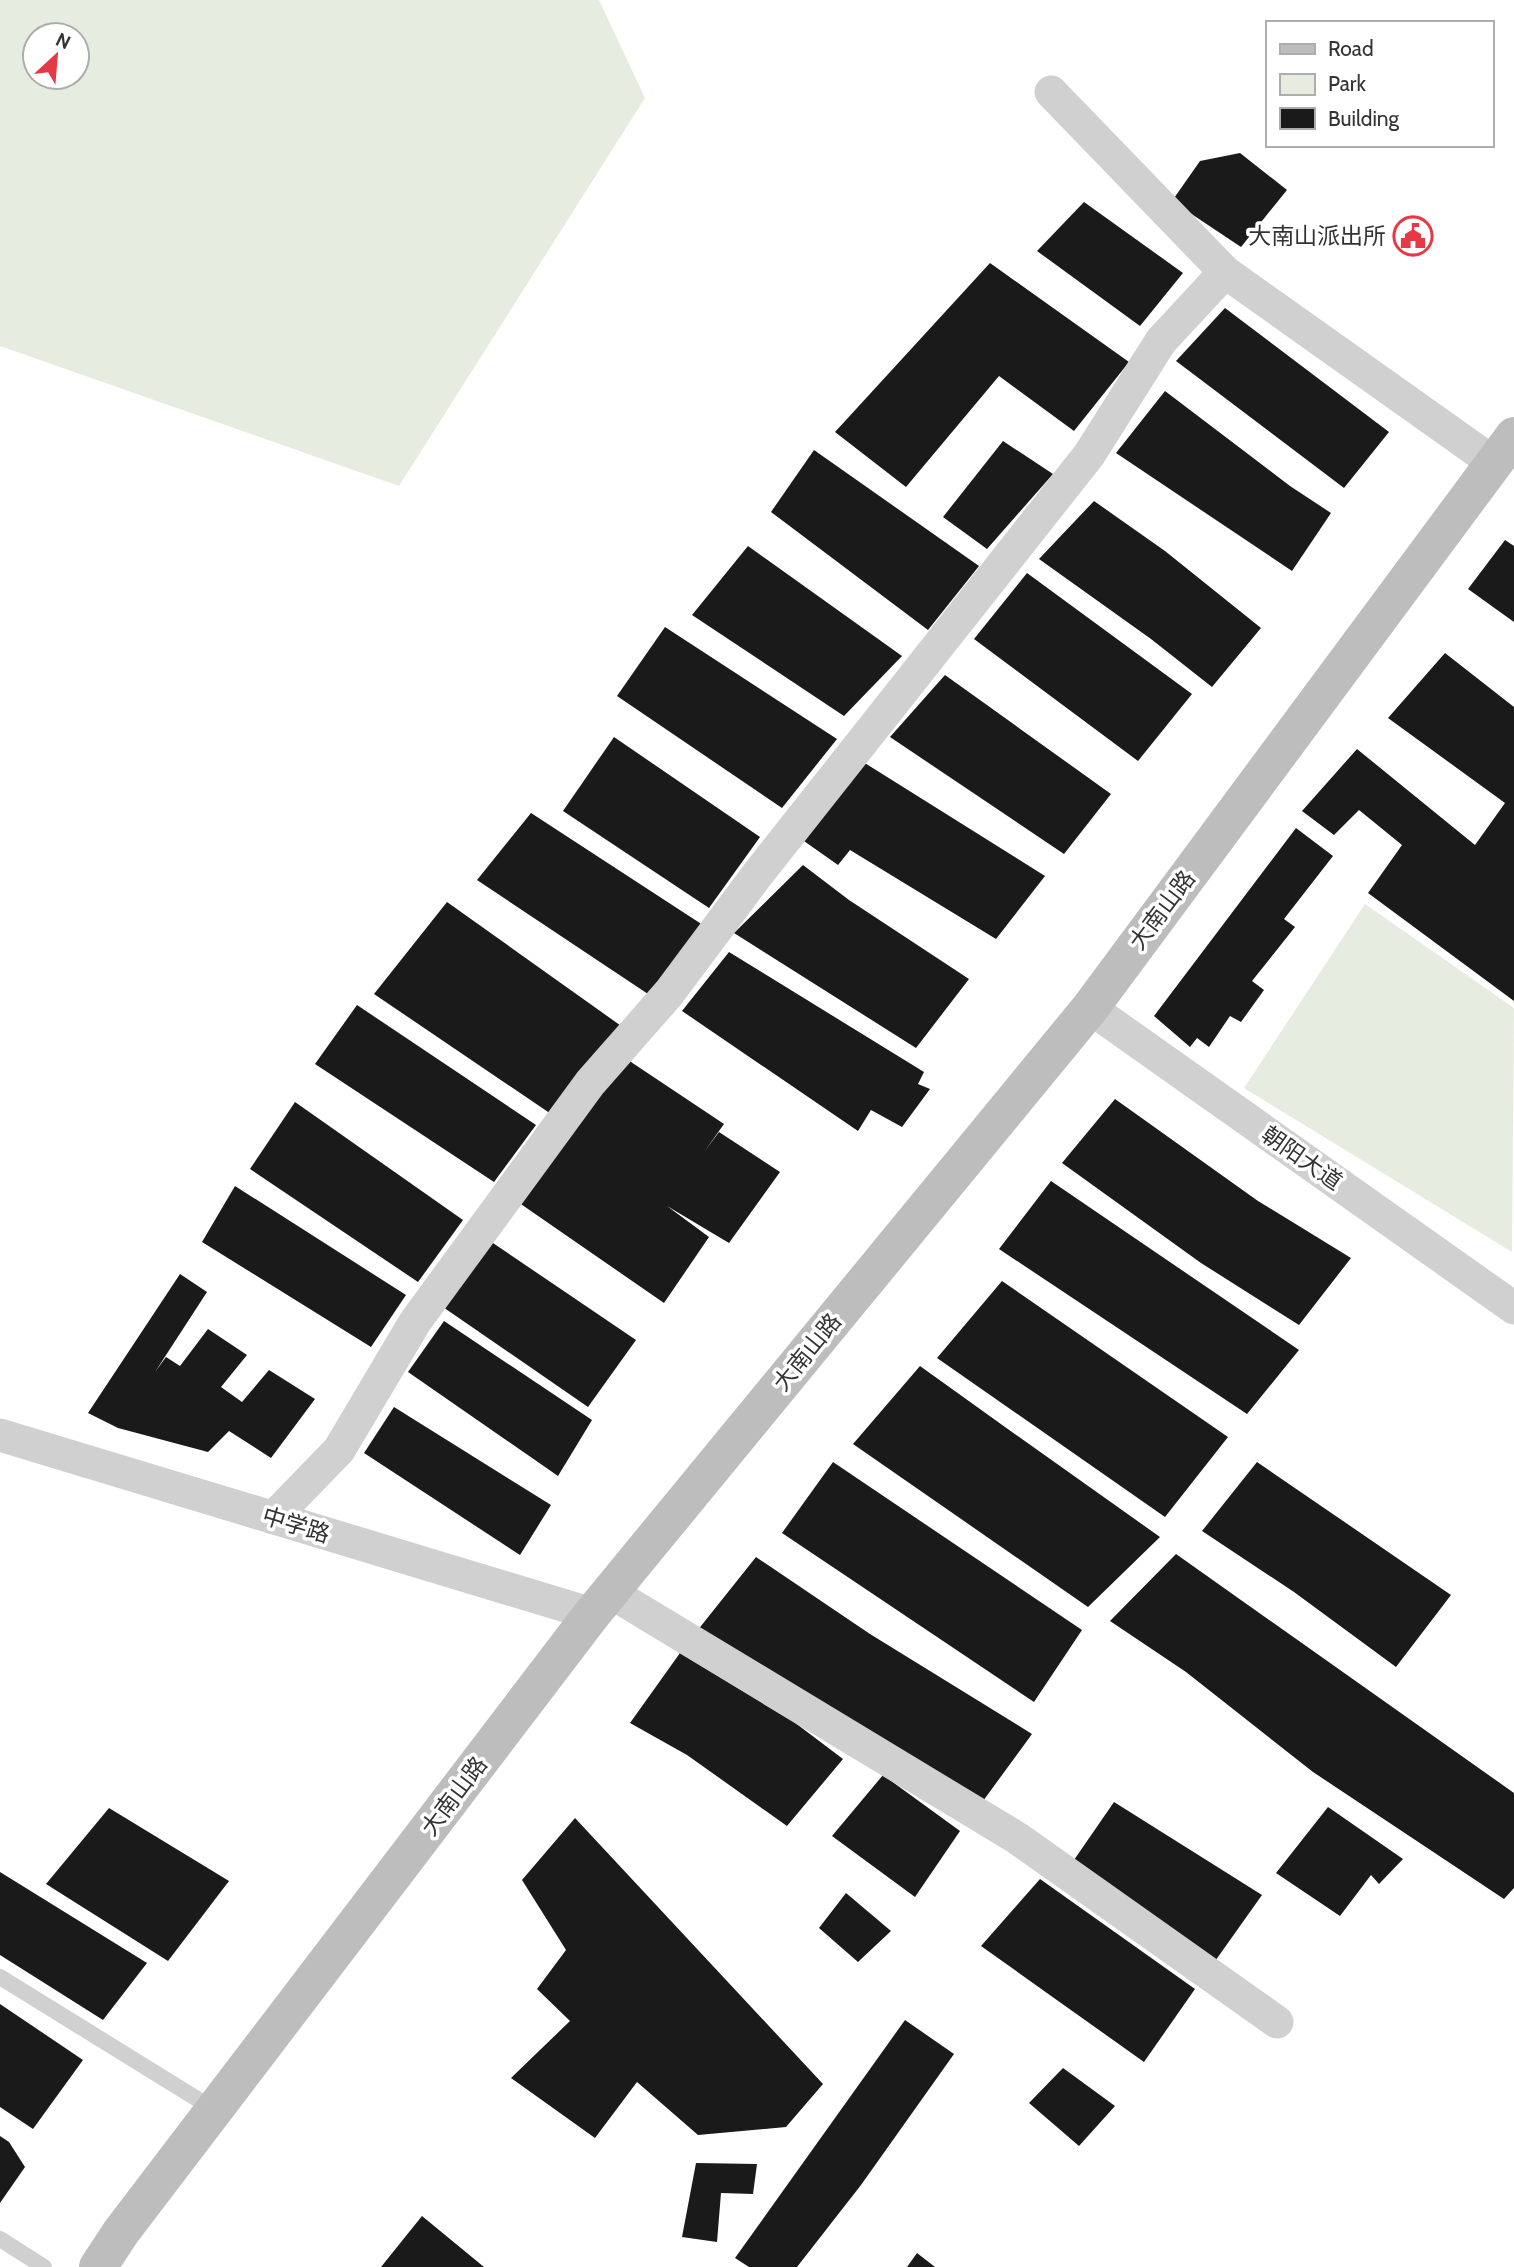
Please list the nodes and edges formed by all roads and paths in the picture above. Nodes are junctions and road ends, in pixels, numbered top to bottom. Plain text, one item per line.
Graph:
1 (1051, 92) dead end
2 (1225, 272) junction
3 (1504, 449) edge
4 (1090, 1008) junction
5 (1514, 1308) edge
6 (0, 1435) edge
7 (273, 1518) junction
8 (601, 1603) junction
9 (0, 1977) edge
10 (1278, 2022) dead end
11 (215, 2110) junction
12 (0, 2239) edge
13 (44, 2267) edge
14 (98, 2267) edge

1 - 2 street
2 - 3 street
2 - 7 street
3 - 4 main road, 大南山路
4 - 5 street, 朝阳大道
4 - 8 main road, 大南山路
6 - 7 street, 中学路
7 - 8 street, 中学路
8 - 10 street, 中学路
8 - 11 main road, 大南山路
9 - 11 lane
11 - 14 main road, 大南山路
12 - 13 lane

